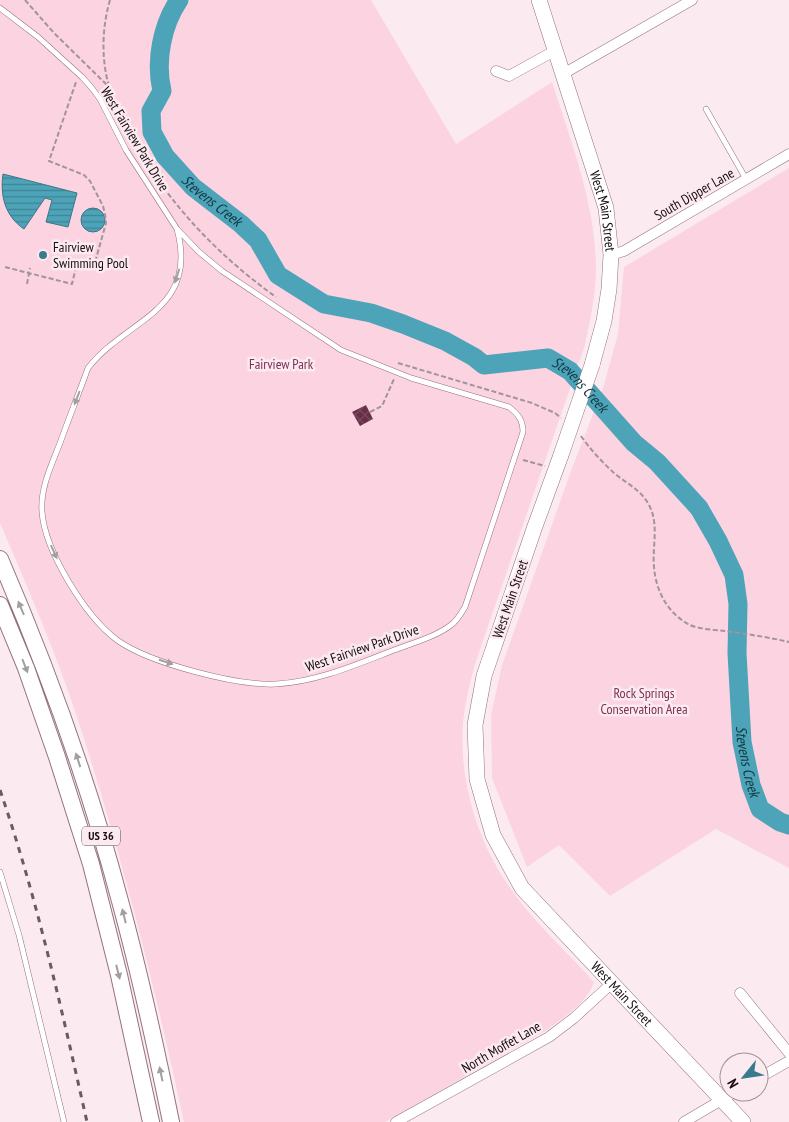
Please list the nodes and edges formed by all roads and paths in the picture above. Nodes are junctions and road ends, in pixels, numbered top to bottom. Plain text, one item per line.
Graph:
1 (25, 0) edge
2 (110, 0) edge
3 (539, 0) edge
4 (692, 0) edge
5 (0, 8) edge
6 (556, 50) junction
7 (496, 71) dead end
8 (79, 74) junction
9 (563, 74) junction
10 (109, 86) junction
11 (706, 109) dead end
12 (789, 154) edge
13 (747, 179) junction
14 (177, 229) junction
15 (611, 255) junction
16 (5, 267) dead end
17 (30, 268) dead end
18 (29, 273) junction
19 (27, 284) dead end
20 (281, 300) dead end
21 (396, 363) dead end
22 (396, 373) junction
23 (370, 412) dead end
24 (567, 423) dead end
25 (579, 433) dead end
26 (515, 458) junction
27 (545, 466) dead end
28 (0, 559) edge
29 (0, 605) edge
30 (789, 642) edge
31 (0, 872) edge
32 (611, 984) junction
33 (740, 993) dead end
34 (789, 1053) edge
35 (789, 1061) edge
36 (769, 1072) edge
37 (719, 1087) edge
38 (719, 1102) edge
39 (732, 1102) edge
40 (64, 1122) edge
41 (151, 1122) edge
42 (171, 1122) edge
43 (396, 1122) edge
44 (684, 1122) edge
45 (743, 1122) edge

1 - 10 path
2 - 10 path
3 - 6 street, West Main Street
4 - 9 street
5 - 8 lane, West Fairview Park Drive
6 - 7 street
6 - 9 street, West Main Street
8 - 14 lane, West Fairview Park Drive
8 - 18 path
9 - 15 street, West Main Street
10 - 20 path
11 - 13 lane
12 - 13 street, South Dipper Lane
13 - 15 street, South Dipper Lane
14 - 22 lane, West Fairview Park Drive
14 -> 26 lane, West Fairview Park Drive
15 - 32 street, West Main Street, bridge
16 - 18 path
17 - 18 path
18 - 19 path
21 - 24 path
22 - 23 path
22 - 26 lane, West Fairview Park Drive
25 - 30 path
26 - 27 path
42 -> 28 main road, US 36
29 -> 41 main road, US 36
31 - 40 lane
32 - 37 street, West Main Street
32 - 43 street, North Moffet Lane
33 - 34 street
35 - 36 street
38 - 44 street
39 - 45 street, West Main Street

